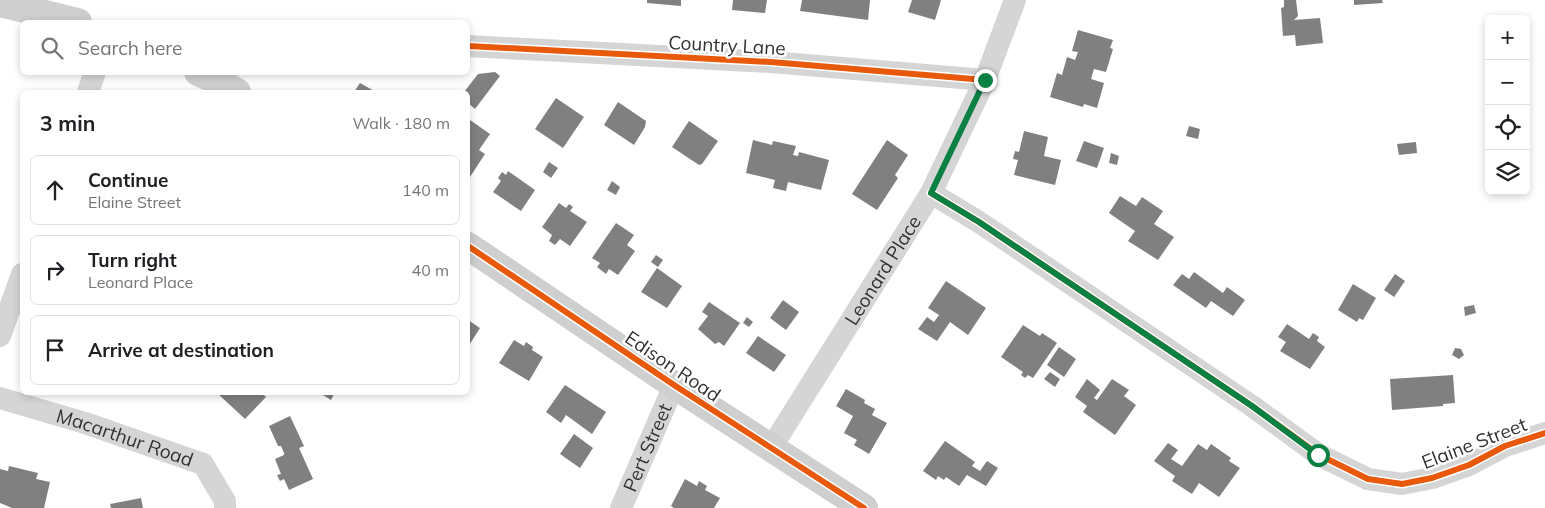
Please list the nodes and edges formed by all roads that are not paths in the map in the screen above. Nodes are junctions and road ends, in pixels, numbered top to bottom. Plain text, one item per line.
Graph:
1 (1015, 0) edge
2 (0, 3) edge
3 (70, 20) edge
4 (470, 46) edge
5 (94, 75) edge
6 (985, 80) junction
7 (89, 90) edge
8 (931, 193) junction
9 (470, 247) edge
10 (20, 280) edge
11 (0, 336) edge
12 (674, 385) junction
13 (0, 398) edge
14 (1545, 433) edge
15 (771, 448) junction
16 (225, 508) edge
17 (621, 508) edge
18 (864, 508) edge

1 - 6 street, Leonard Place
2 - 3 street
4 - 6 street, Country Lane
5 - 7 street
6 - 8 street, Leonard Place
8 - 14 street, Elaine Street
8 - 15 street, Leonard Place
9 - 12 street, Edison Road
10 - 11 street
12 - 15 street, Edison Road
12 - 17 street, Pert Street
13 - 16 street, Macarthur Road
15 - 18 street, Edison Road

